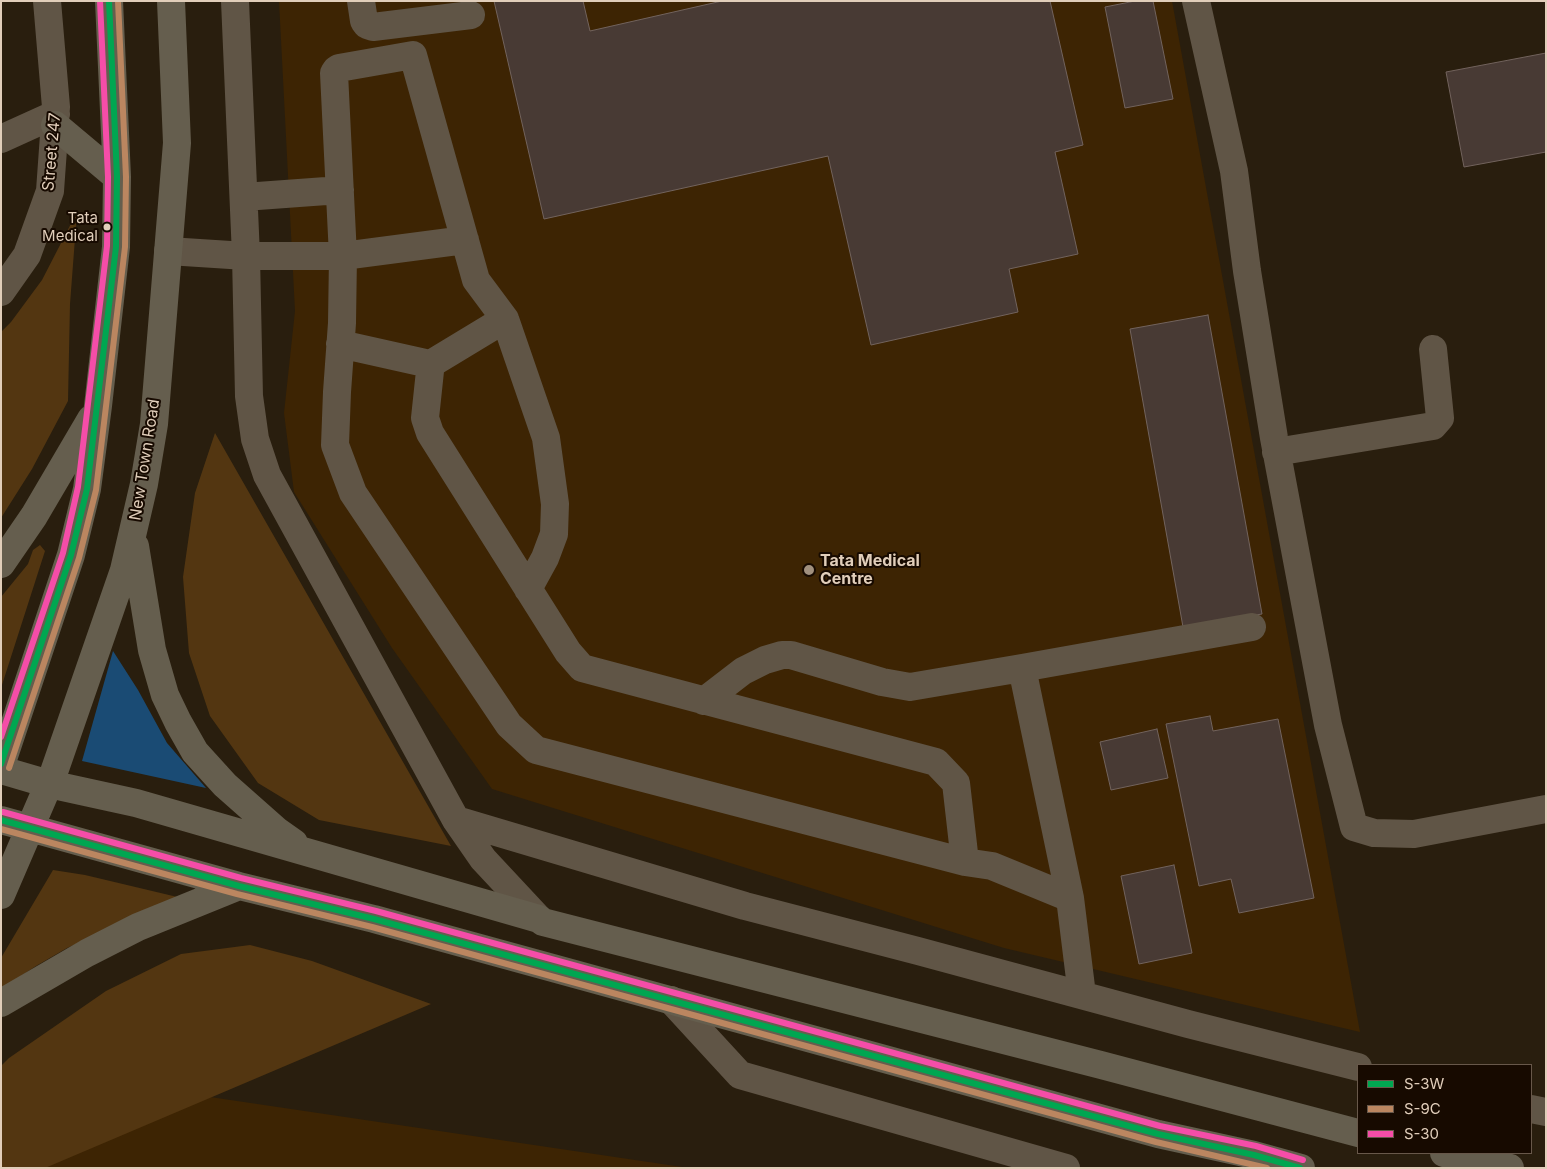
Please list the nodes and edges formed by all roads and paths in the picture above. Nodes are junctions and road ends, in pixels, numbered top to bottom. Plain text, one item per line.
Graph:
1 (47, 1) edge
2 (109, 1) edge
3 (171, 1) edge
4 (235, 1) edge
5 (361, 1) edge
6 (1196, 1) edge
7 (471, 15) dead end
8 (408, 22) junction
9 (413, 54) junction
10 (55, 119) junction
11 (1, 139) edge
12 (117, 177) junction
13 (340, 190) junction
14 (244, 197) junction
15 (465, 240) junction
16 (168, 250) junction
17 (246, 256) junction
18 (343, 256) junction
19 (1, 292) edge
20 (505, 319) junction
21 (340, 344) junction
22 (1433, 349) dead end
23 (429, 365) junction
24 (98, 406) junction
25 (1276, 452) junction
26 (133, 534) junction
27 (1, 564) edge
28 (528, 589) junction
29 (1252, 627) dead end
30 (1022, 668) junction
31 (704, 701) junction
32 (1, 765) edge
33 (1, 770) edge
34 (49, 784) junction
35 (1546, 809) edge
36 (1, 820) edge
37 (456, 820) junction
38 (30, 827) junction
39 (307, 853) junction
40 (965, 862) junction
41 (239, 886) junction
42 (1, 895) edge
43 (1070, 898) junction
44 (539, 919) junction
45 (1082, 995) junction
46 (671, 1000) junction
47 (1, 1003) edge
48 (1357, 1067) edge
49 (1532, 1109) edge
50 (1546, 1112) edge
51 (1357, 1133) edge
52 (1448, 1154) edge
53 (1066, 1168) edge
54 (1301, 1168) edge
55 (1510, 1168) edge

1 - 10 street, Street 247
2 - 12 main road
3 - 16 main road, New Town Road
4 - 14 street
5 - 8 street
6 - 25 street
7 - 8 street
8 - 9 street
9 - 13 street
9 - 15 street
10 - 11 street
10 - 12 main road
10 - 19 street, Street 247
12 - 24 main road
13 - 14 street
13 - 18 street
14 - 17 street
15 - 18 street
15 - 20 street
16 - 17 street
16 - 26 main road, New Town Road
17 - 18 street
17 - 37 street
18 - 21 street
20 - 23 street
20 - 28 street
21 - 23 street
21 - 40 street
22 - 25 street
23 - 28 street
24 - 27 main road
24 - 32 main road
25 - 35 street
26 - 34 main road, New Town Road
26 - 39 main road
28 - 31 street
29 - 30 street
30 - 31 street
30 - 43 street
31 - 40 street
33 - 34 main road
34 - 38 main road, New Town Road
34 - 39 main road
36 - 38 main road
37 - 44 street
37 - 45 street
38 - 41 main road
38 - 42 main road, New Town Road
39 - 44 main road
40 - 43 street
41 - 46 main road
41 - 47 main road
43 - 45 street
44 - 51 main road
45 - 48 street
46 - 53 street
46 - 54 main road
49 - 50 street
52 - 55 main road

